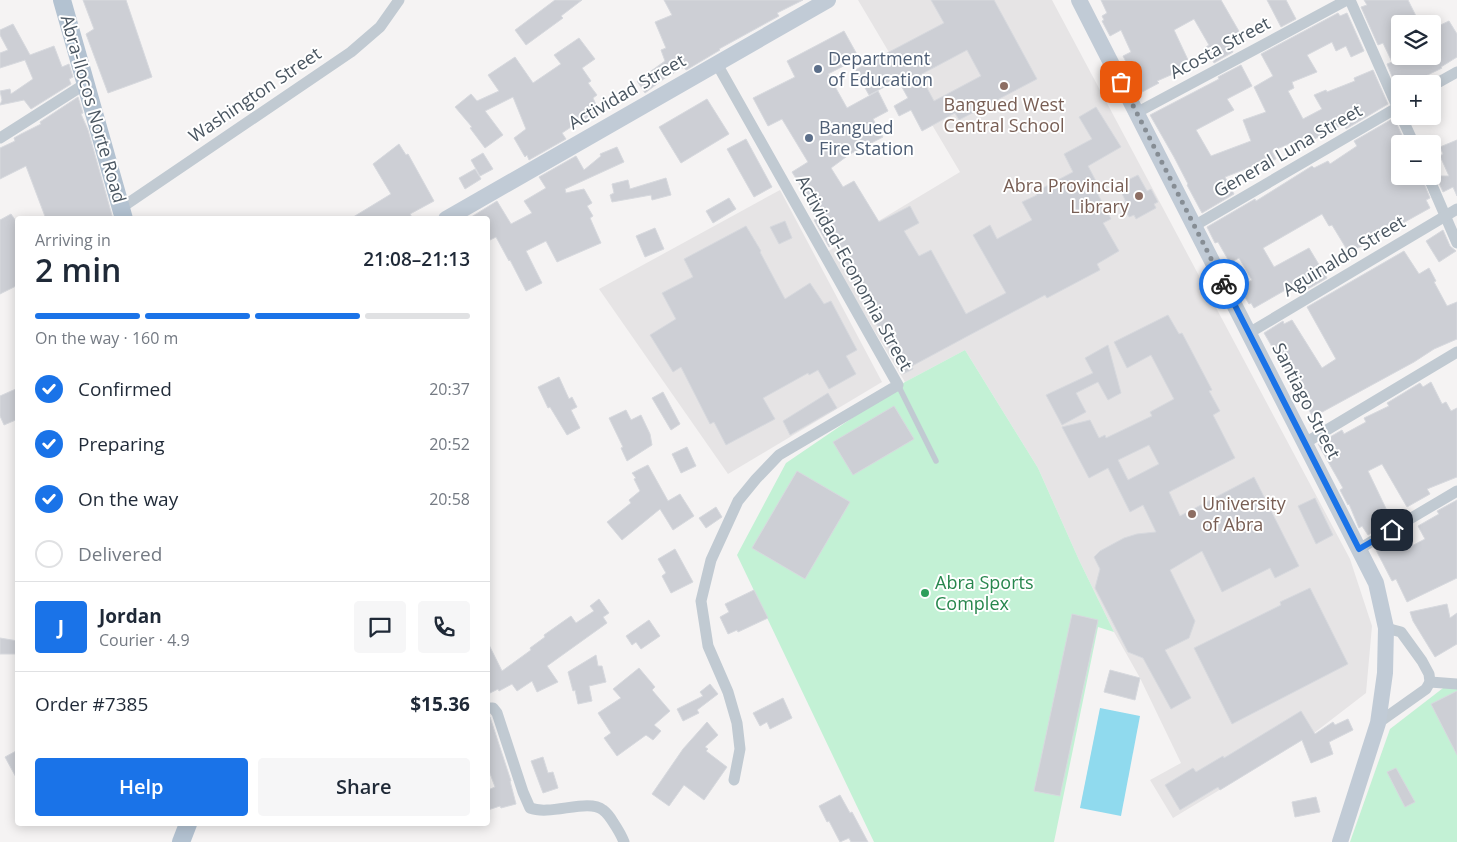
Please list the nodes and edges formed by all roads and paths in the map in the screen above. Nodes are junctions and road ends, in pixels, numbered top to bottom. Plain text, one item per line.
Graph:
1 (62, 0) edge
2 (399, 0) edge
3 (828, 0) edge
4 (1349, 0) edge
5 (1084, 2) edge
6 (717, 64) junction
7 (1457, 72) edge
8 (1441, 81) edge
9 (85, 84) junction
10 (1391, 91) edge
11 (1136, 113) junction
12 (1391, 116) edge
13 (0, 138) edge
14 (1432, 185) edge
15 (1457, 210) edge
16 (122, 213) edge
17 (451, 216) edge
18 (1446, 216) junction
19 (1194, 226) junction
20 (1457, 243) edge
21 (1249, 333) junction
22 (1457, 352) edge
23 (898, 385) junction
24 (1305, 443) junction
25 (936, 461) dead end
26 (1457, 491) edge
27 (1359, 549) junction
28 (1386, 628) junction
29 (1430, 682) junction
30 (1457, 684) edge
31 (490, 708) edge
32 (1378, 723) junction
33 (734, 780) dead end
34 (187, 826) edge
35 (181, 842) edge
36 (624, 842) edge
37 (1340, 842) edge

1 - 9 main road, Abra-Ilocos Norte Road
2 - 16 street, Washington Street
3 - 6 street, Actividad Street
4 - 10 street
4 - 11 street, Acosta Street
5 - 11 street, Santiago Street
6 - 17 street, Actividad Street
6 - 23 street, Actividad-Economia Street
7 - 8 street
9 - 13 street
9 - 16 main road, Abra-Ilocos Norte Road
11 - 19 street, Santiago Street
12 - 19 street, General Luna Street
14 - 18 street
15 - 18 street, Aguinaldo Street
18 - 20 street
18 - 21 street, Aguinaldo Street
19 - 21 street, Santiago Street
21 - 24 street, Santiago Street
22 - 24 street
23 - 25 lane
23 - 33 street, Actividad-Economia Street
24 - 27 street, Santiago Street
26 - 27 street
27 - 28 street, Santiago Street
28 - 29 street
28 - 32 street, Santiago Street
29 - 30 street
29 - 32 street
31 - 36 street
32 - 37 street, Santiago Street
34 - 35 main road

